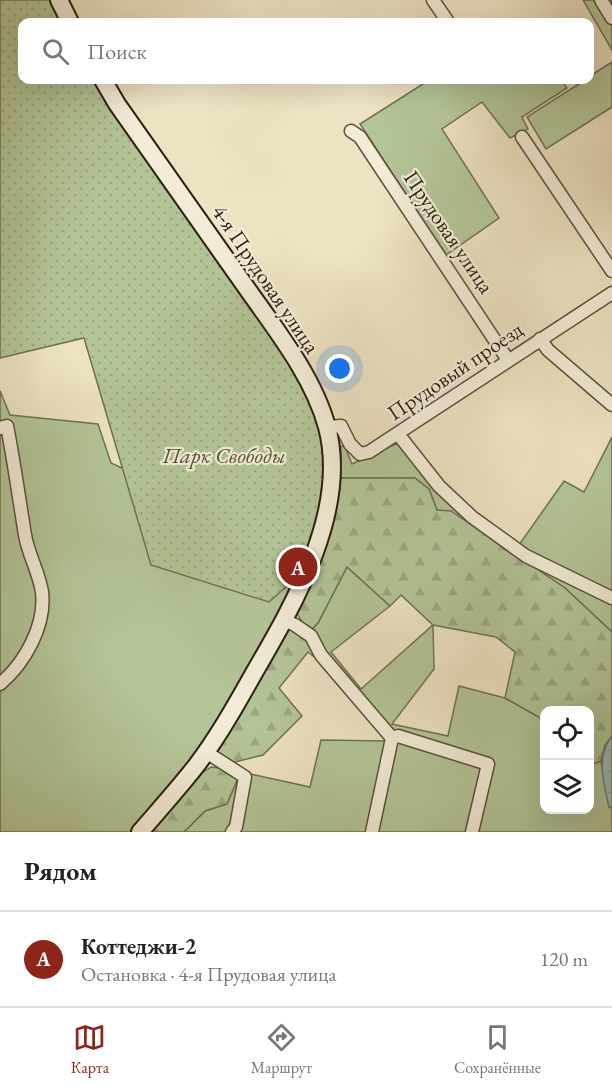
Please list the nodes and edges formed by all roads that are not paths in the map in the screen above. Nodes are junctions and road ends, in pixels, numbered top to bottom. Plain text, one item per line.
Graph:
1 (59, 0) edge
2 (433, 0) edge
3 (601, 0) edge
4 (68, 18) edge
5 (445, 18) edge
6 (612, 18) edge
7 (105, 84) edge
8 (351, 131) dead end
9 (522, 137) dead end
10 (612, 271) edge
11 (612, 293) edge
12 (540, 339) junction
13 (508, 360) junction
14 (612, 405) edge
15 (327, 427) junction
16 (0, 428) edge
17 (398, 434) junction
18 (612, 598) edge
19 (284, 620) junction
20 (0, 684) edge
21 (392, 738) junction
22 (206, 752) junction
23 (140, 832) edge
24 (232, 832) edge
25 (372, 832) edge
26 (472, 832) edge

1 - 4 main road
2 - 5 street
3 - 6 street
7 - 15 main road, 4-я Прудовая улица
8 - 13 street, Прудовая улица
9 - 10 street
11 - 12 street, Прудовый проезд
12 - 13 street, Прудовый проезд
12 - 14 street
13 - 17 street, Прудовый проезд
15 - 17 street, Прудовый проезд
15 - 19 main road, 4-я Прудовая улица
16 - 20 street
17 - 18 street
19 - 21 street
19 - 22 main road, 4-я Прудовая улица
21 - 25 street
21 - 26 street
22 - 23 main road, 4-я Прудовая улица
22 - 24 street

